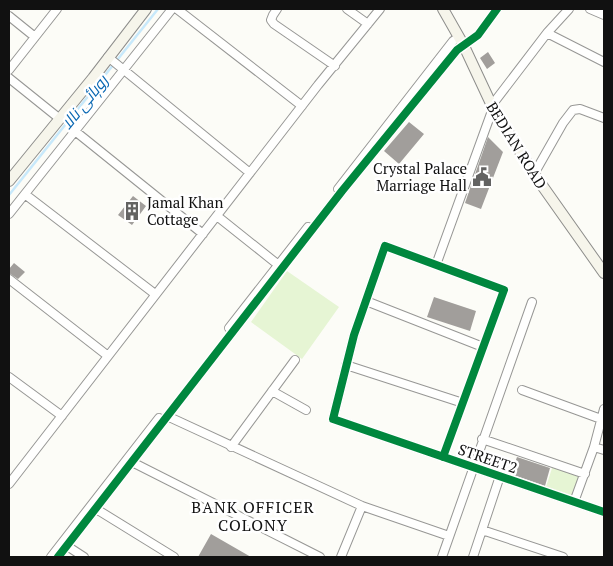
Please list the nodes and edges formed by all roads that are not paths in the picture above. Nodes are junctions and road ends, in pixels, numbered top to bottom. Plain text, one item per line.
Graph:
1 (56, 9) edge
2 (146, 9) edge
3 (172, 9) edge
4 (177, 9) edge
5 (277, 9) edge
6 (347, 9) edge
7 (380, 9) edge
8 (443, 9) edge
9 (497, 9) edge
10 (569, 9) edge
11 (590, 9) edge
12 (604, 15) edge
13 (9, 16) edge
14 (368, 24) junction
15 (547, 33) junction
16 (35, 37) junction
17 (461, 41) junction
18 (604, 62) edge
19 (115, 64) junction
20 (335, 66) junction
21 (9, 70) edge
22 (9, 78) edge
23 (302, 106) junction
24 (492, 107) junction
25 (604, 107) edge
26 (603, 117) edge
27 (60, 119) junction
28 (75, 131) junction
29 (250, 173) junction
30 (534, 174) junction
31 (9, 181) edge
32 (26, 195) junction
33 (9, 214) edge
34 (216, 216) junction
35 (203, 234) junction
36 (436, 264) junction
37 (281, 266) junction
38 (604, 273) edge
39 (9, 279) edge
40 (155, 294) junction
41 (366, 302) junction
42 (532, 302) dead end
43 (483, 347) junction
44 (108, 356) junction
45 (295, 360) dead end
46 (346, 365) junction
47 (9, 377) edge
48 (522, 390) dead end
49 (272, 391) junction
50 (463, 403) junction
51 (604, 408) edge
52 (306, 410) dead end
53 (62, 416) junction
54 (166, 416) junction
55 (601, 419) junction
56 (482, 440) junction
57 (231, 447) junction
58 (594, 447) junction
59 (604, 450) edge
60 (443, 457) junction
61 (129, 461) junction
62 (473, 467) junction
63 (12, 474) edge
64 (585, 474) junction
65 (500, 476) junction
66 (9, 484) edge
67 (574, 502) junction
68 (362, 506) junction
69 (94, 507) junction
70 (604, 512) edge
71 (482, 530) junction
72 (449, 536) junction
73 (65, 544) junction
74 (51, 557) edge
75 (58, 557) edge
76 (84, 557) edge
77 (174, 557) edge
78 (320, 557) edge
79 (341, 557) edge
80 (442, 557) edge
81 (473, 557) edge
82 (563, 557) edge

1 - 16 street
2 - 19 main road
3 - 19 street
4 - 23 street
5 - 20 street
6 - 14 street
7 - 14 street
8 - 17 main road, BEDIAN ROAD
9 - 17 street
10 - 15 street
11 - 12 street
13 - 16 street
14 - 20 street
15 - 18 street
15 - 24 street
16 - 21 street
17 - 24 main road, BEDIAN ROAD
17 - 37 street
19 - 27 main road
19 - 28 street
19 - 29 street
20 - 23 street
22 - 27 street
23 - 29 street
24 - 30 main road, BEDIAN ROAD
24 - 36 street
25 - 26 street
26 - 30 street
27 - 31 main road
28 - 32 street
28 - 35 street
29 - 34 street
30 - 38 main road, BEDIAN ROAD
32 - 33 street
32 - 40 street
34 - 35 street
34 - 37 street
35 - 40 street
36 - 41 street
36 - 43 street
37 - 54 street
37 - 61 street
39 - 44 street
40 - 44 street
41 - 43 street
41 - 46 street
42 - 56 street
43 - 50 street
44 - 53 street
45 - 49 street
46 - 50 street
46 - 60 street, STREET2
47 - 53 street
48 - 55 street
49 - 52 street
49 - 57 street
50 - 60 street
51 - 55 street
53 - 63 street
54 - 57 street
54 - 61 street
55 - 58 street
56 - 62 street
56 - 64 street
57 - 68 street
58 - 59 street
58 - 64 street
60 - 62 street, STREET2
61 - 69 street
61 - 78 street
62 - 65 street, STREET2
62 - 72 street
63 - 66 street
64 - 67 street
65 - 67 street, STREET2
65 - 71 street
67 - 70 street, STREET2
68 - 72 street
68 - 79 street
69 - 73 street
69 - 77 street
71 - 81 street
71 - 82 street
72 - 80 street
73 - 74 street
73 - 75 street
73 - 76 street

